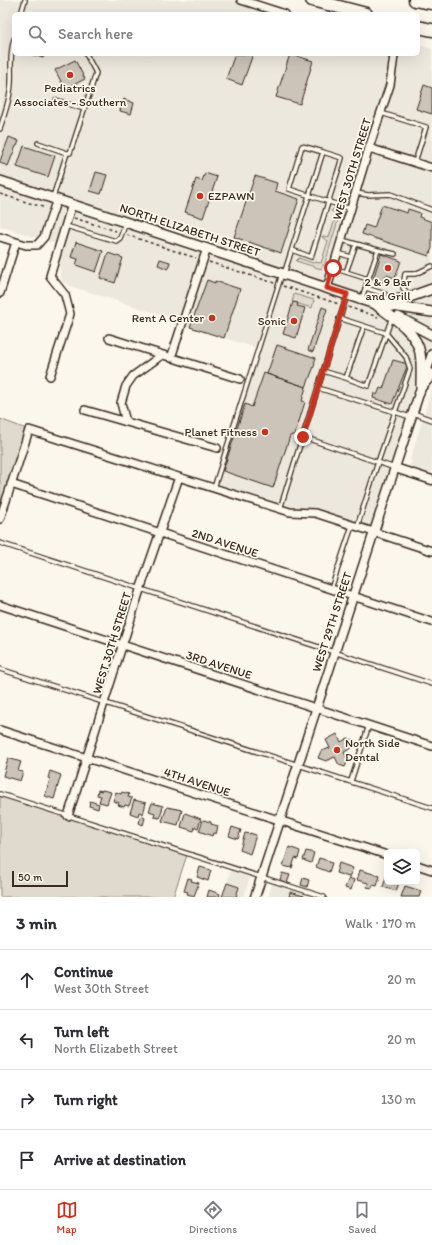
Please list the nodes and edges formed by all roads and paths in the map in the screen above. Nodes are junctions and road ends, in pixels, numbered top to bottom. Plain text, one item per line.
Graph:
1 (25, 0) edge
2 (241, 0) edge
3 (312, 0) edge
4 (415, 0) edge
5 (432, 3) edge
6 (22, 12) edge
7 (279, 12) edge
8 (358, 12) edge
9 (420, 27) edge
10 (432, 30) edge
11 (12, 47) edge
12 (87, 56) edge
13 (393, 56) edge
14 (56, 100) dead end
15 (84, 110) junction
16 (381, 113) junction
17 (0, 129) edge
18 (38, 143) dead end
19 (369, 148) junction
20 (67, 152) junction
21 (323, 152) junction
22 (415, 162) junction
23 (432, 168) edge
24 (0, 181) edge
25 (356, 193) junction
26 (0, 194) edge
27 (309, 195) junction
28 (55, 198) junction
29 (328, 202) junction
30 (72, 204) junction
31 (351, 209) junction
32 (432, 210) edge
33 (53, 211) junction
34 (69, 216) junction
35 (126, 222) junction
36 (66, 226) junction
37 (122, 233) junction
38 (0, 237) edge
39 (342, 240) junction
40 (16, 242) junction
41 (356, 244) junction
42 (207, 248) junction
43 (292, 250) junction
44 (378, 250) junction
45 (338, 253) junction
46 (395, 254) dead end
47 (351, 258) junction
48 (203, 260) junction
49 (432, 266) edge
50 (333, 268) junction
51 (346, 272) junction
52 (284, 273) junction
53 (368, 279) junction
54 (279, 285) junction
55 (327, 288) junction
56 (366, 288) junction
57 (432, 289) edge
58 (0, 292) edge
59 (347, 294) junction
60 (410, 296) junction
61 (362, 299) junction
62 (382, 301) junction
63 (372, 303) junction
64 (343, 306) junction
65 (432, 312) edge
66 (339, 318) junction
67 (391, 320) junction
68 (364, 326) junction
69 (386, 333) junction
70 (432, 335) edge
71 (109, 338) dead end
72 (432, 354) edge
73 (162, 355) junction
74 (171, 358) junction
75 (323, 371) junction
76 (432, 374) edge
77 (50, 376) dead end
78 (346, 378) junction
79 (240, 379) dead end
80 (421, 387) junction
81 (318, 388) junction
82 (85, 410) dead end
83 (395, 412) junction
84 (412, 415) junction
85 (432, 420) edge
86 (126, 422) junction
87 (303, 437) junction
88 (217, 448) dead end
89 (378, 462) junction
90 (395, 468) junction
91 (179, 477) junction
92 (432, 480) edge
93 (11, 484) junction
94 (214, 488) junction
95 (280, 509) junction
96 (0, 519) edge
97 (354, 526) junction
98 (159, 533) junction
99 (374, 533) junction
100 (0, 543) edge
101 (432, 551) edge
102 (331, 589) junction
103 (140, 590) junction
104 (353, 596) junction
105 (0, 605) edge
106 (432, 622) edge
107 (124, 645) junction
108 (335, 653) junction
109 (0, 669) edge
110 (432, 684) edge
111 (105, 703) junction
112 (317, 709) junction
113 (369, 725) junction
114 (0, 730) edge
115 (432, 746) edge
116 (88, 759) junction
117 (298, 764) junction
118 (351, 781) junction
119 (0, 794) edge
120 (432, 808) edge
121 (68, 816) junction
122 (280, 820) junction
123 (384, 854) edge
124 (420, 866) edge
125 (432, 870) edge
126 (262, 877) junction
127 (255, 897) edge
128 (324, 897) edge

1 - 6 lane
2 - 7 street
3 - 8 highway
4 - 5 highway
9 - 10 highway
11 - 17 lane
12 - 15 lane
13 - 16 street, WEST 30TH STREET
14 - 15 lane
15 - 20 lane
16 - 19 street, WEST 30TH STREET
16 - 22 lane
18 - 20 lane
19 - 22 street
19 - 25 street, WEST 30TH STREET
20 - 28 lane
21 - 27 lane
21 - 27 lane
21 - 29 lane
22 - 23 street
24 - 28 main road, NORTH ELIZABETH STREET
25 - 31 street, WEST 30TH STREET
25 - 32 lane
26 - 33 path
27 - 29 lane
27 - 43 lane
28 - 30 main road, NORTH ELIZABETH STREET
28 - 33 street
29 - 31 lane
29 - 43 lane
30 - 34 street
30 - 35 main road, NORTH ELIZABETH STREET
31 - 39 street, WEST 30TH STREET
33 - 40 street
34 - 36 street
34 - 37 path
35 - 37 lane
35 - 42 main road, NORTH ELIZABETH STREET
36 - 37 lane
36 - 77 street
37 - 48 path
38 - 40 street
39 - 41 lane
39 - 45 street, WEST 30TH STREET
40 - 58 street
41 - 44 lane
41 - 47 lane
42 - 48 street
42 - 52 main road, NORTH ELIZABETH STREET
43 - 52 lane
44 - 46 lane
44 - 53 lane
45 - 47 lane
45 - 50 street, WEST 30TH STREET
47 - 51 lane
48 - 54 path
48 - 74 street
49 - 60 lane
50 - 51 lane
50 - 55 street, WEST 30TH STREET
51 - 53 lane
52 - 54 lane
52 - 55 main road, NORTH ELIZABETH STREET
53 - 56 lane
54 - 64 path
54 - 94 lane
55 - 59 main road, NORTH ELIZABETH STREET
56 - 61 lane
56 - 62 lane
57 - 60 main road
59 - 61 main road, NORTH ELIZABETH STREET
59 - 64 lane
60 - 62 main road
61 - 63 main road, NORTH ELIZABETH STREET
62 - 63 main road
63 - 65 main road, NORTH ELIZABETH STREET
63 - 67 main road
63 - 70 main road, NORTH ELIZABETH STREET
64 - 66 lane
64 - 67 path
66 - 68 lane
66 - 75 lane
67 - 69 lane
67 - 80 main road
68 - 69 lane
68 - 78 lane
69 - 78 lane
69 - 83 lane
71 - 73 street
72 - 80 street, WEST 29TH STREET
73 - 74 street
73 - 86 street
74 - 79 street
75 - 78 lane
75 - 81 lane
76 - 80 main road
80 - 84 street, WEST 29TH STREET
81 - 83 lane
81 - 87 lane
82 - 86 street
83 - 84 lane
83 - 89 lane
84 - 85 lane
84 - 90 street, WEST 29TH STREET
86 - 88 street
87 - 89 lane
87 - 95 lane
89 - 90 lane
89 - 97 lane
90 - 92 street
90 - 99 street, WEST 29TH STREET
91 - 93 street
91 - 94 street
91 - 98 street, WEST 30TH STREET
93 - 96 street
93 - 98 street, 2ND AVENUE
94 - 95 street
95 - 97 street
97 - 99 street
97 - 102 lane
98 - 102 street, 2ND AVENUE
98 - 103 street, WEST 30TH STREET
99 - 101 street
99 - 104 street, WEST 29TH STREET
100 - 103 lane
102 - 104 street, 2ND AVENUE
103 - 107 street, WEST 30TH STREET
103 - 108 lane
104 - 106 street, 2ND AVENUE
104 - 108 street, WEST 29TH STREET
105 - 107 street, 3RD AVENUE
107 - 111 street, WEST 30TH STREET
107 - 112 street, 3RD AVENUE
108 - 110 lane
108 - 112 street, WEST 29TH STREET
109 - 111 lane
111 - 116 street, WEST 30TH STREET
111 - 117 lane
112 - 113 street, 3RD AVENUE
112 - 117 street, WEST 29TH STREET
113 - 115 street, 3RD AVENUE
113 - 118 lane
114 - 116 street, 4TH AVENUE
116 - 121 street, WEST 30TH STREET
116 - 122 street, 4TH AVENUE
117 - 118 lane
117 - 122 street, WEST 29TH STREET
118 - 120 lane
119 - 121 lane
121 - 126 lane
122 - 123 street, 4TH AVENUE
122 - 126 street, WEST 29TH STREET
124 - 125 street
126 - 127 street, WEST 29TH STREET
126 - 128 lane

